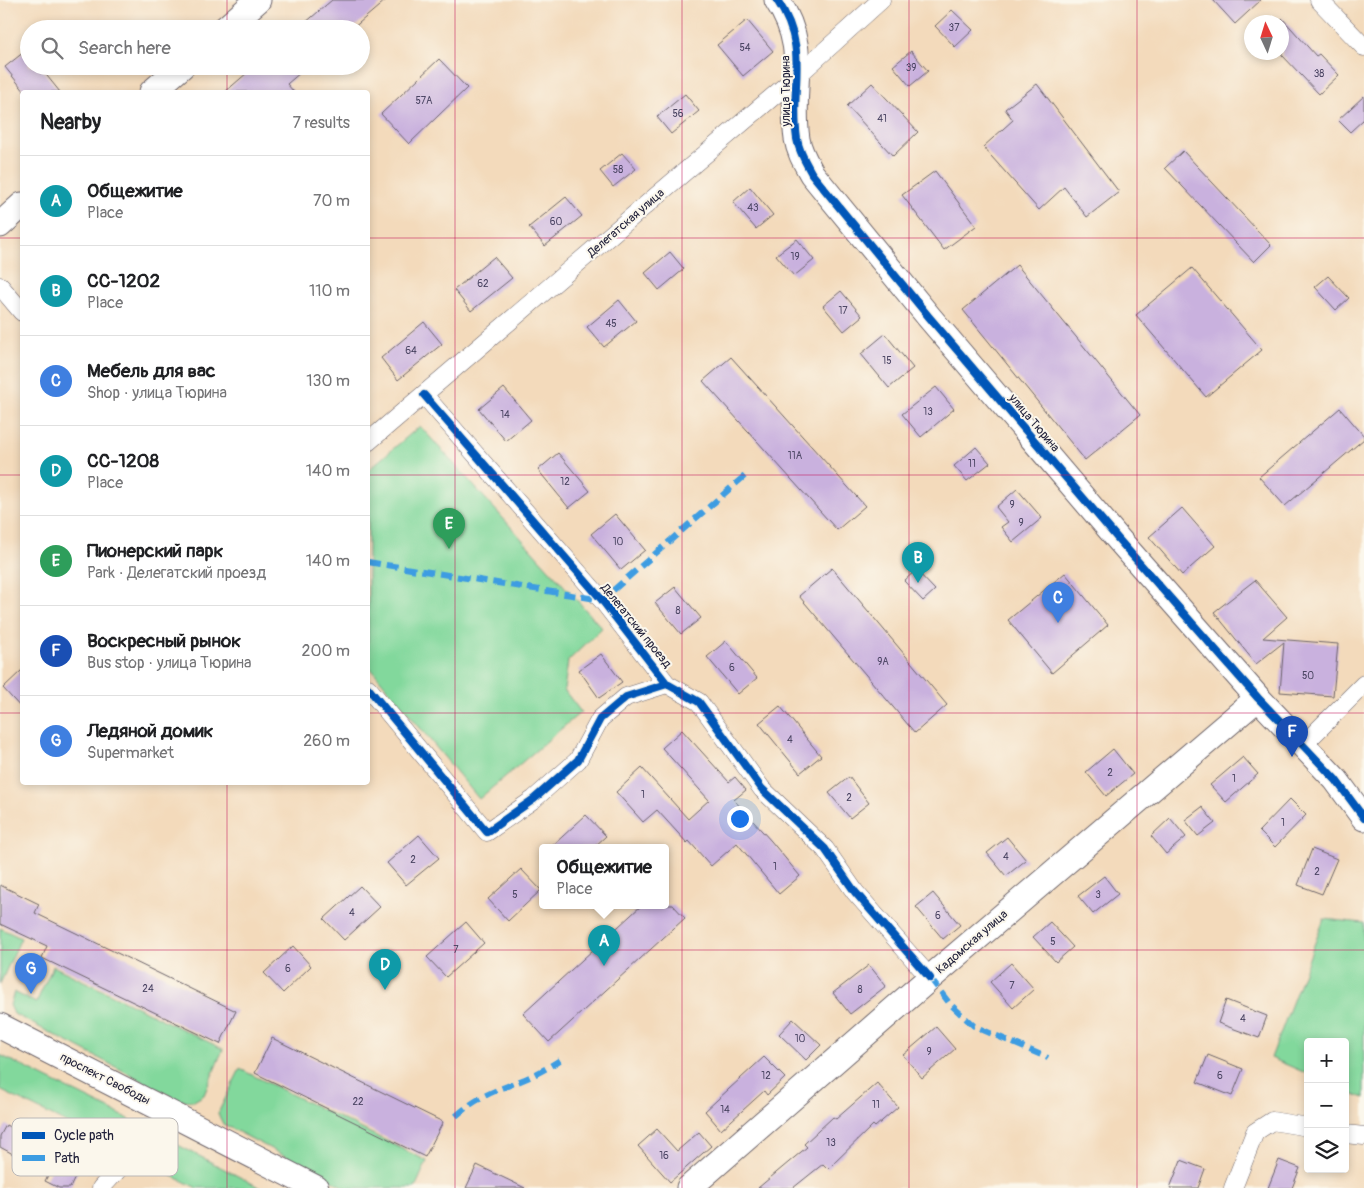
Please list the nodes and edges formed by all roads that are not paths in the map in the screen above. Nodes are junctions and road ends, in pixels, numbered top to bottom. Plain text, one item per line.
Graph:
1 (258, 0) edge
2 (778, 0) edge
3 (882, 0) edge
4 (1319, 0) edge
5 (235, 20) edge
6 (1364, 47) edge
7 (172, 75) edge
8 (797, 76) junction
9 (154, 90) edge
10 (20, 207) edge
11 (0, 225) edge
12 (0, 286) edge
13 (20, 310) edge
14 (424, 395) junction
15 (370, 440) edge
16 (667, 684) junction
17 (1364, 684) edge
18 (370, 690) edge
19 (1258, 698) junction
20 (1303, 745) junction
21 (1364, 818) edge
22 (930, 978) junction
23 (0, 1026) edge
24 (170, 1113) junction
25 (165, 1118) edge
26 (1304, 1127) edge
27 (1349, 1134) edge
28 (1364, 1136) edge
29 (112, 1176) edge
30 (101, 1188) edge
31 (316, 1188) edge
32 (689, 1188) edge
33 (1233, 1188) edge

1 - 5 street
2 - 8 street, улица Тюрина
3 - 8 street, Делегатская улица
4 - 6 street
7 - 9 street
8 - 14 street, Делегатская улица
8 - 19 street, улица Тюрина
10 - 11 street
12 - 13 street
14 - 15 street, Делегатская улица
14 - 16 street, Делегатский проезд
16 - 18 street
16 - 22 street, Делегатский проезд
17 - 20 street
19 - 20 street, улица Тюрина
19 - 22 street, Кадомская улица
20 - 21 street, улица Тюрина
22 - 32 street, Кадомская улица
23 - 24 street, проспект Свободы
24 - 25 street
24 - 31 street, проспект Свободы
26 - 33 street
27 - 28 street
29 - 30 street

